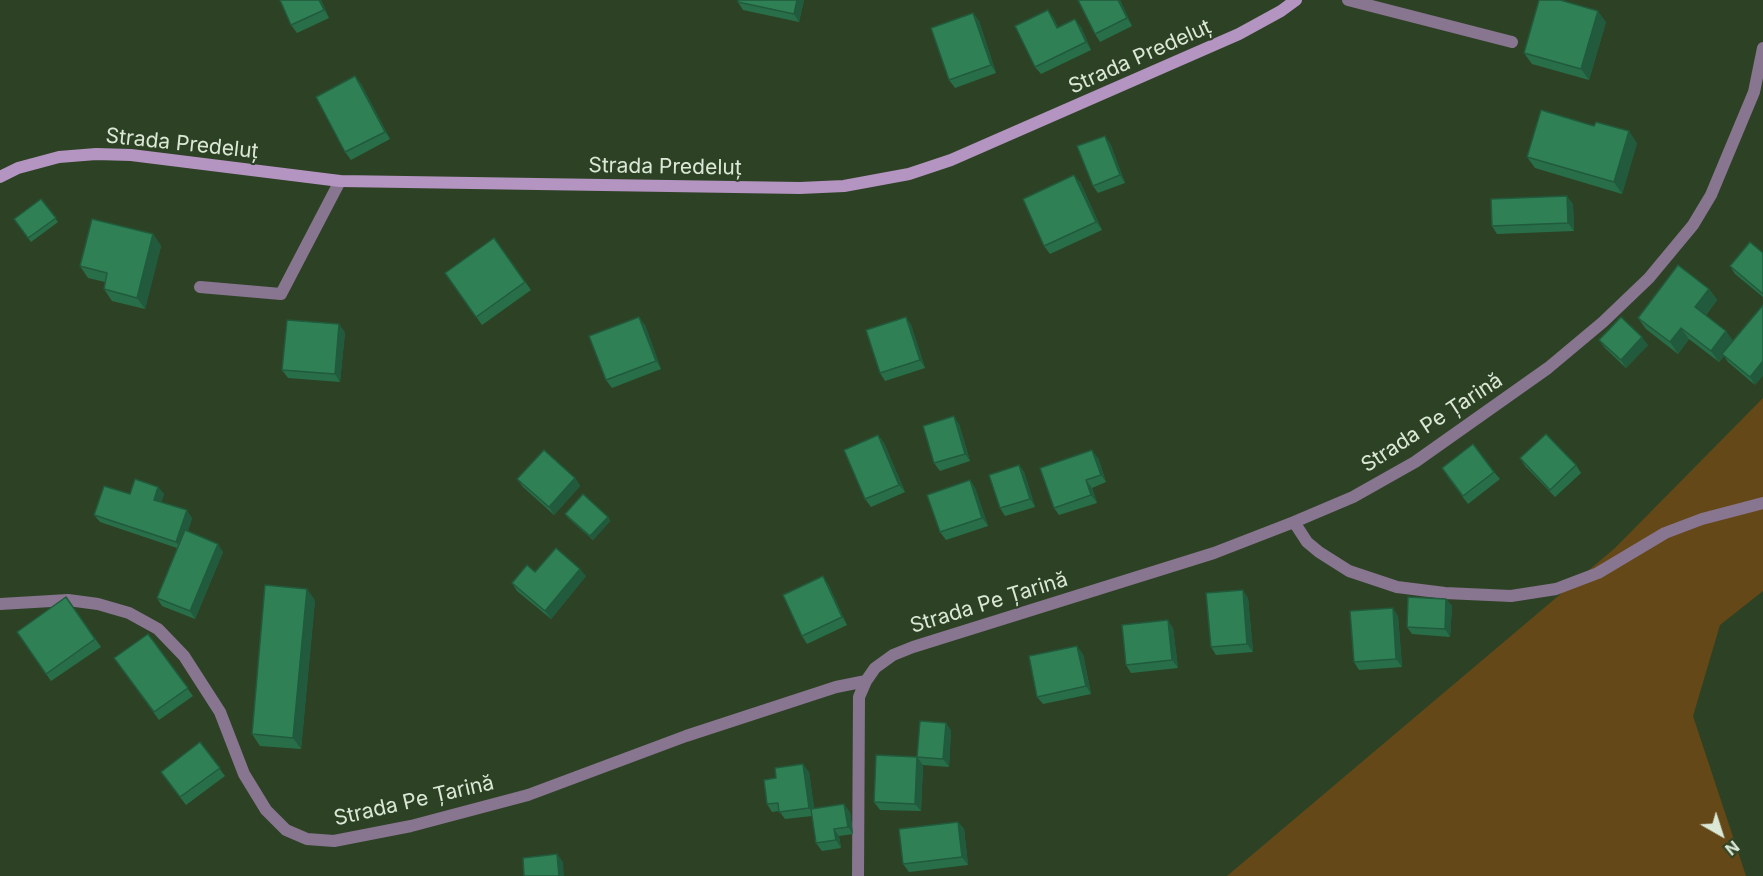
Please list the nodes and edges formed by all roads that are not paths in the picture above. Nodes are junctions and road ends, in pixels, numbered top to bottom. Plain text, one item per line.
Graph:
1 (1296, 0) edge
2 (1348, 0) edge
3 (1512, 42) dead end
4 (1763, 48) edge
5 (1758, 97) edge
6 (0, 177) edge
7 (340, 181) junction
8 (200, 287) dead end
9 (1763, 503) edge
10 (1294, 522) junction
11 (0, 603) edge
12 (866, 681) junction
13 (858, 876) edge

1 - 7 main road, Strada Predeluț
2 - 3 street
4 - 5 street, Strada Pe Țarină
5 - 10 street, Strada Pe Țarină
6 - 7 main road, Strada Predeluț
7 - 8 street
9 - 10 street
10 - 12 street, Strada Pe Țarină
11 - 12 street, Strada Pe Țarină
12 - 13 street

